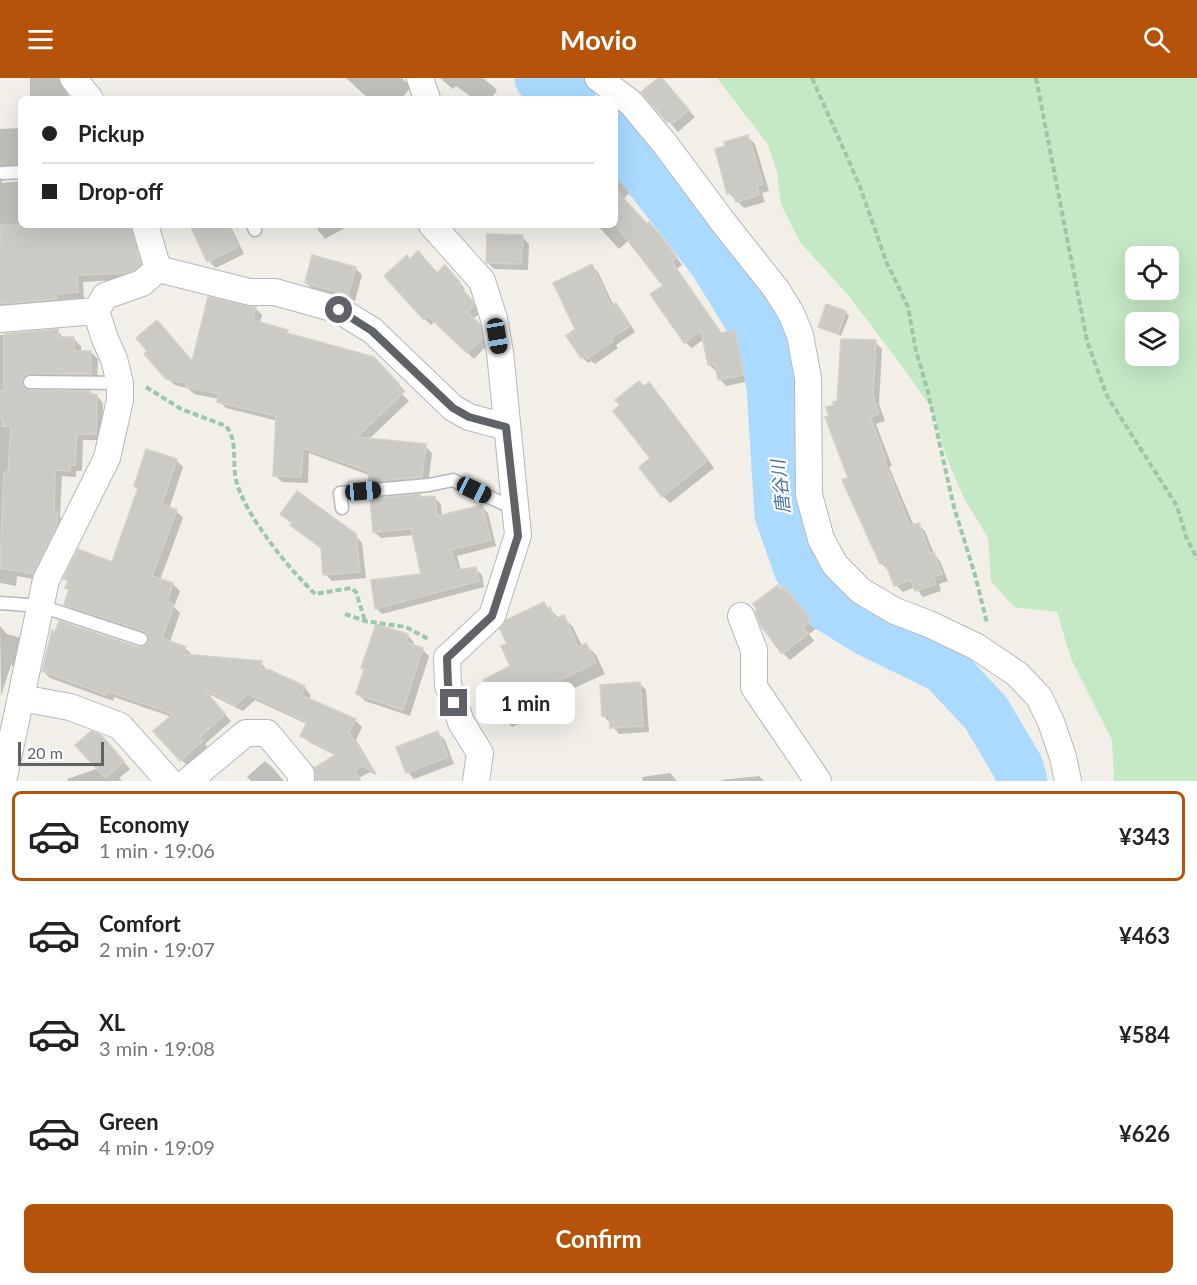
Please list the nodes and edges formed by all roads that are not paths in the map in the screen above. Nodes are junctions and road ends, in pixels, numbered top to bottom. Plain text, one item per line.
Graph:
1 (73, 78) edge
2 (420, 78) edge
3 (598, 78) edge
4 (88, 96) edge
5 (426, 96) edge
6 (18, 172) edge
7 (3, 173) dead end
8 (146, 228) edge
9 (435, 228) edge
10 (158, 269) junction
11 (96, 311) junction
12 (0, 319) edge
13 (119, 379) junction
14 (30, 382) dead end
15 (506, 427) junction
16 (342, 508) dead end
17 (515, 509) junction
18 (0, 603) edge
19 (41, 606) junction
20 (741, 616) dead end
21 (141, 639) dead end
22 (21, 698) junction
23 (3, 781) edge
24 (168, 781) edge
25 (188, 781) edge
26 (301, 781) edge
27 (476, 781) edge
28 (818, 781) edge
29 (1068, 781) edge

1 - 4 street
2 - 5 street
3 - 29 street
6 - 7 lane
8 - 10 street
9 - 15 street
10 - 11 street
10 - 15 street
11 - 12 street
11 - 13 street
13 - 14 lane
13 - 19 street
15 - 17 street
16 - 17 lane
17 - 27 street
18 - 19 lane
19 - 21 lane
19 - 22 street
20 - 28 street
22 - 23 street
22 - 24 street
25 - 26 street

